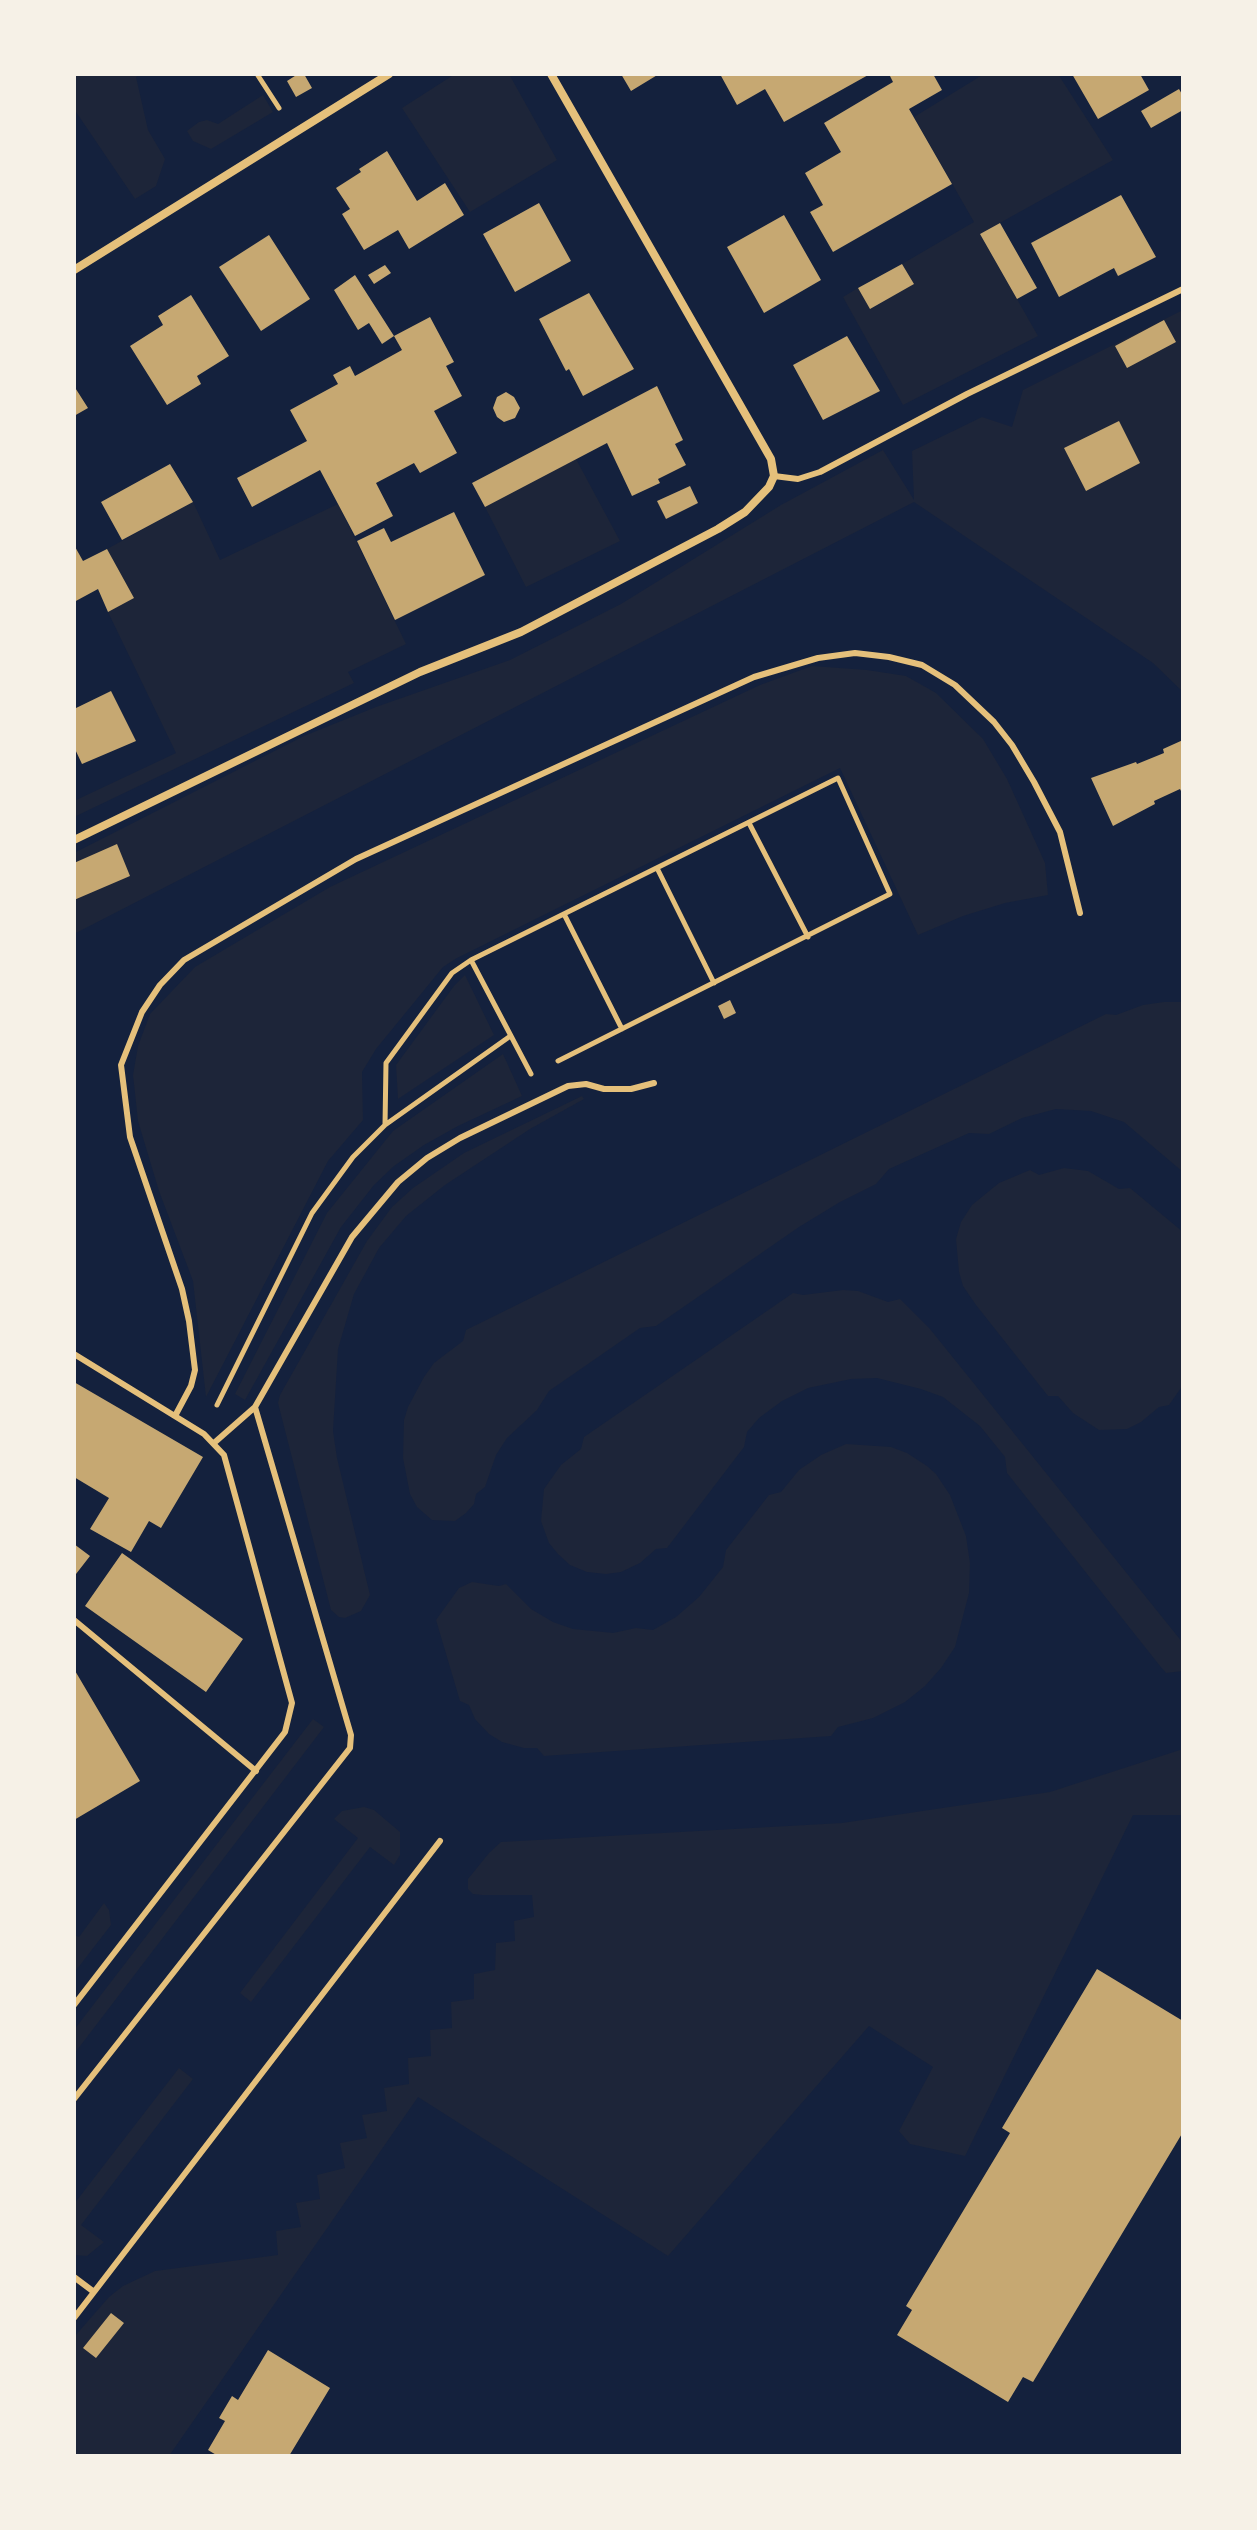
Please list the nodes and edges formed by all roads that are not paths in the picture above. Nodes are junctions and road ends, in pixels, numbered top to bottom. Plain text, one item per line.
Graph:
1 (389, 74) edge
2 (551, 74) edge
3 (74, 270) edge
4 (1183, 289) edge
5 (774, 476) junction
6 (74, 840) edge
7 (1080, 913) dead end
8 (654, 1083) dead end
9 (74, 1354) edge
10 (255, 1407) junction
11 (175, 1416) junction
12 (214, 1443) junction
13 (74, 1620) edge
14 (256, 1771) junction
15 (440, 1841) dead end
16 (74, 2005) edge
17 (74, 2099) edge
18 (74, 2277) edge
19 (94, 2292) junction
20 (74, 2318) edge

1 - 3 street
2 - 5 street
4 - 5 lane
5 - 6 street
7 - 11 lane
8 - 10 lane
9 - 11 lane
10 - 12 lane
10 - 17 lane
11 - 12 lane
12 - 14 lane
13 - 14 lane
14 - 16 lane
15 - 19 lane
18 - 19 lane
19 - 20 lane

